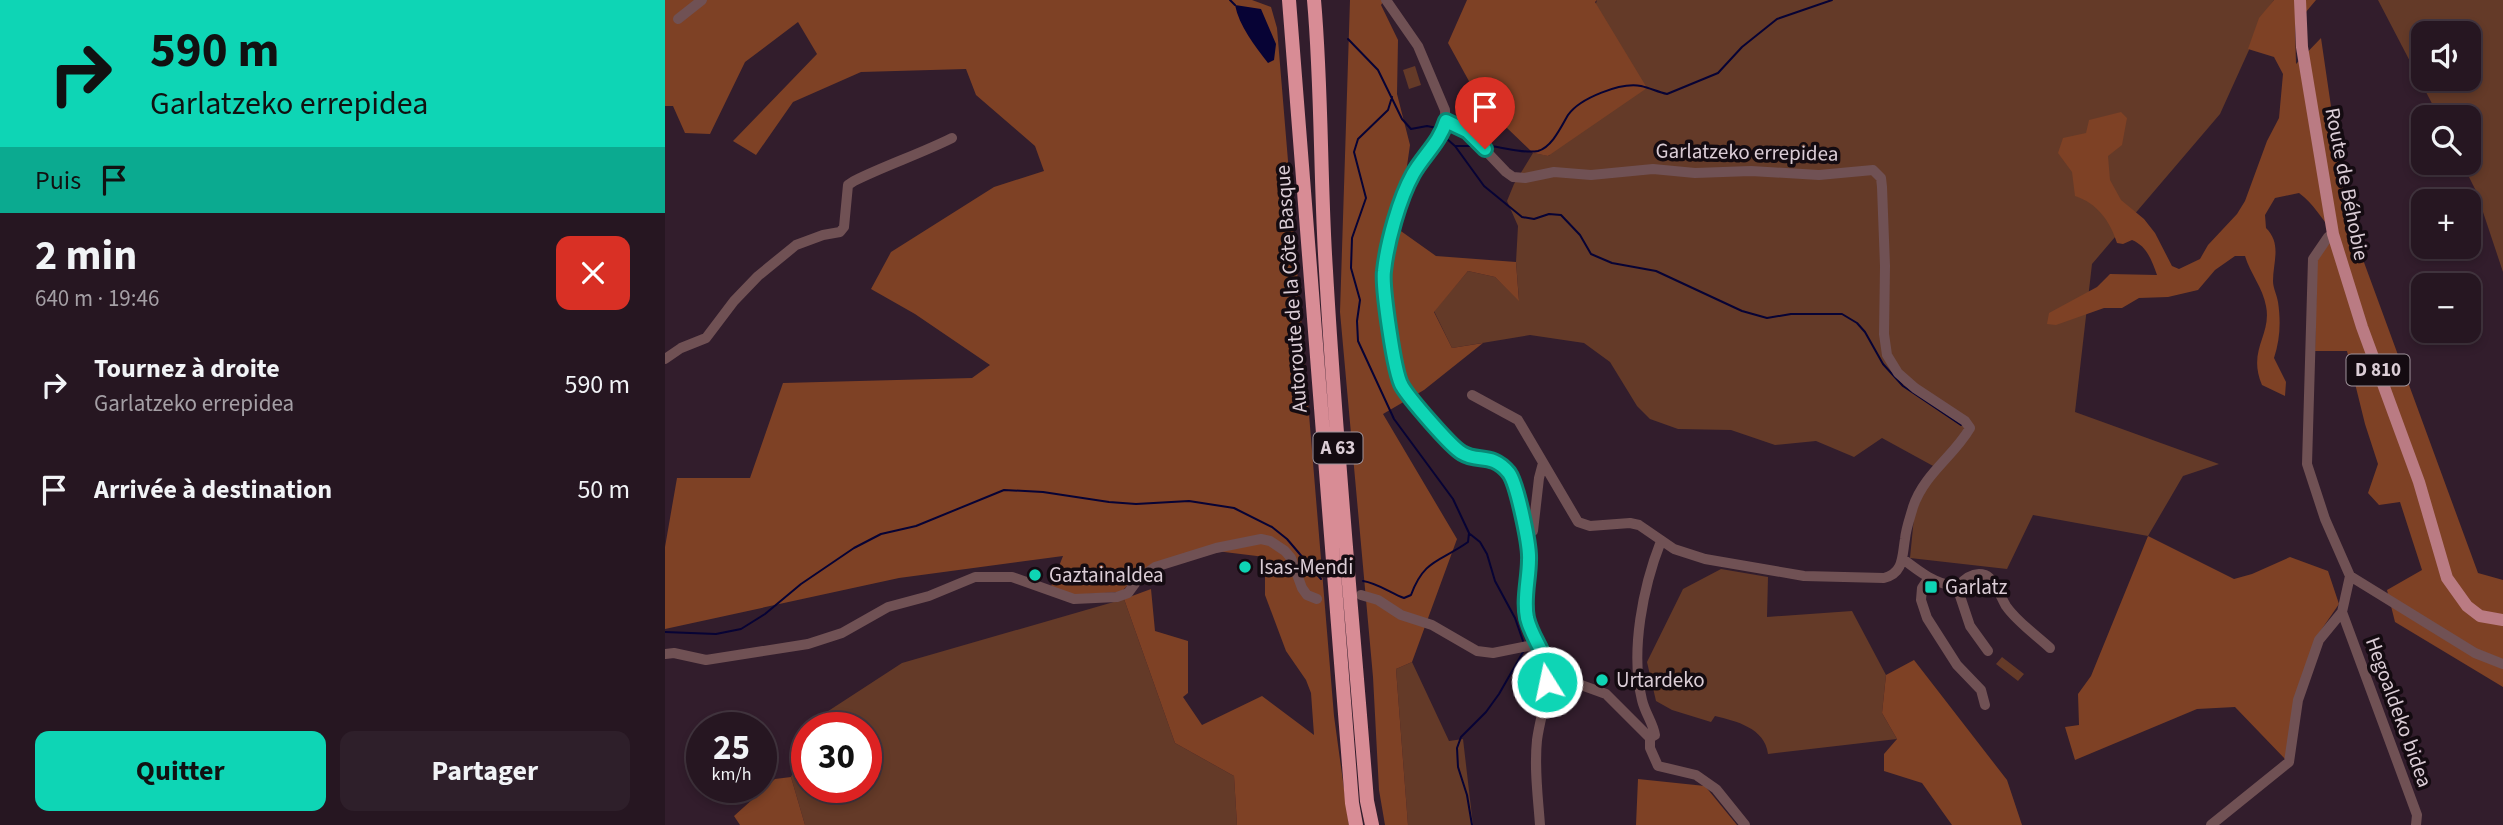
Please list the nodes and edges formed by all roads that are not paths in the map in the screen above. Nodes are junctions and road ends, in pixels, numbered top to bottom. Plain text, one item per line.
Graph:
1 (702, 0) edge
2 (1289, 0) edge
3 (1314, 0) edge
4 (1386, 0) edge
5 (2300, 0) edge
6 (678, 19) dead end
7 (1446, 121) junction
8 (952, 138) dead end
9 (2333, 234) junction
10 (665, 359) edge
11 (1472, 395) dead end
12 (1543, 463) junction
13 (1526, 535) junction
14 (1661, 541) junction
15 (1903, 559) junction
16 (2350, 576) junction
17 (1928, 579) junction
18 (1957, 587) junction
19 (1361, 595) dead end
20 (1317, 599) dead end
21 (2342, 612) junction
22 (2503, 620) edge
23 (1538, 644) junction
24 (2050, 648) dead end
25 (1988, 651) dead end
26 (665, 654) edge
27 (2503, 664) edge
28 (1548, 673) junction
29 (1985, 705) dead end
30 (1650, 738) junction
31 (1356, 825) edge
32 (1372, 825) edge
33 (1540, 825) edge
34 (1745, 825) edge
35 (2211, 825) edge
36 (2416, 825) edge

1 - 6 street
2 - 31 highway, Autoroute de la Côte Basque / A 63
3 - 32 highway, Autoroute de la Côte Basque / A 63
4 - 7 street
5 - 9 main road, Route de Béhobie / D 810
7 - 13 street
7 - 15 street, Garlatzeko errepidea
8 - 10 street
9 - 16 street
9 - 22 main road, Route de Béhobie / D 810
11 - 12 street
12 - 13 street
12 - 14 street
13 - 23 street
14 - 15 street
14 - 30 street
15 - 17 street
16 - 21 street
16 - 27 street
17 - 18 street
17 - 29 street
18 - 24 street
18 - 25 street
19 - 23 street
20 - 26 street
21 - 35 street
21 - 36 street, Hegoaldeko bidea
23 - 28 street
28 - 30 street
28 - 33 street
30 - 34 street

